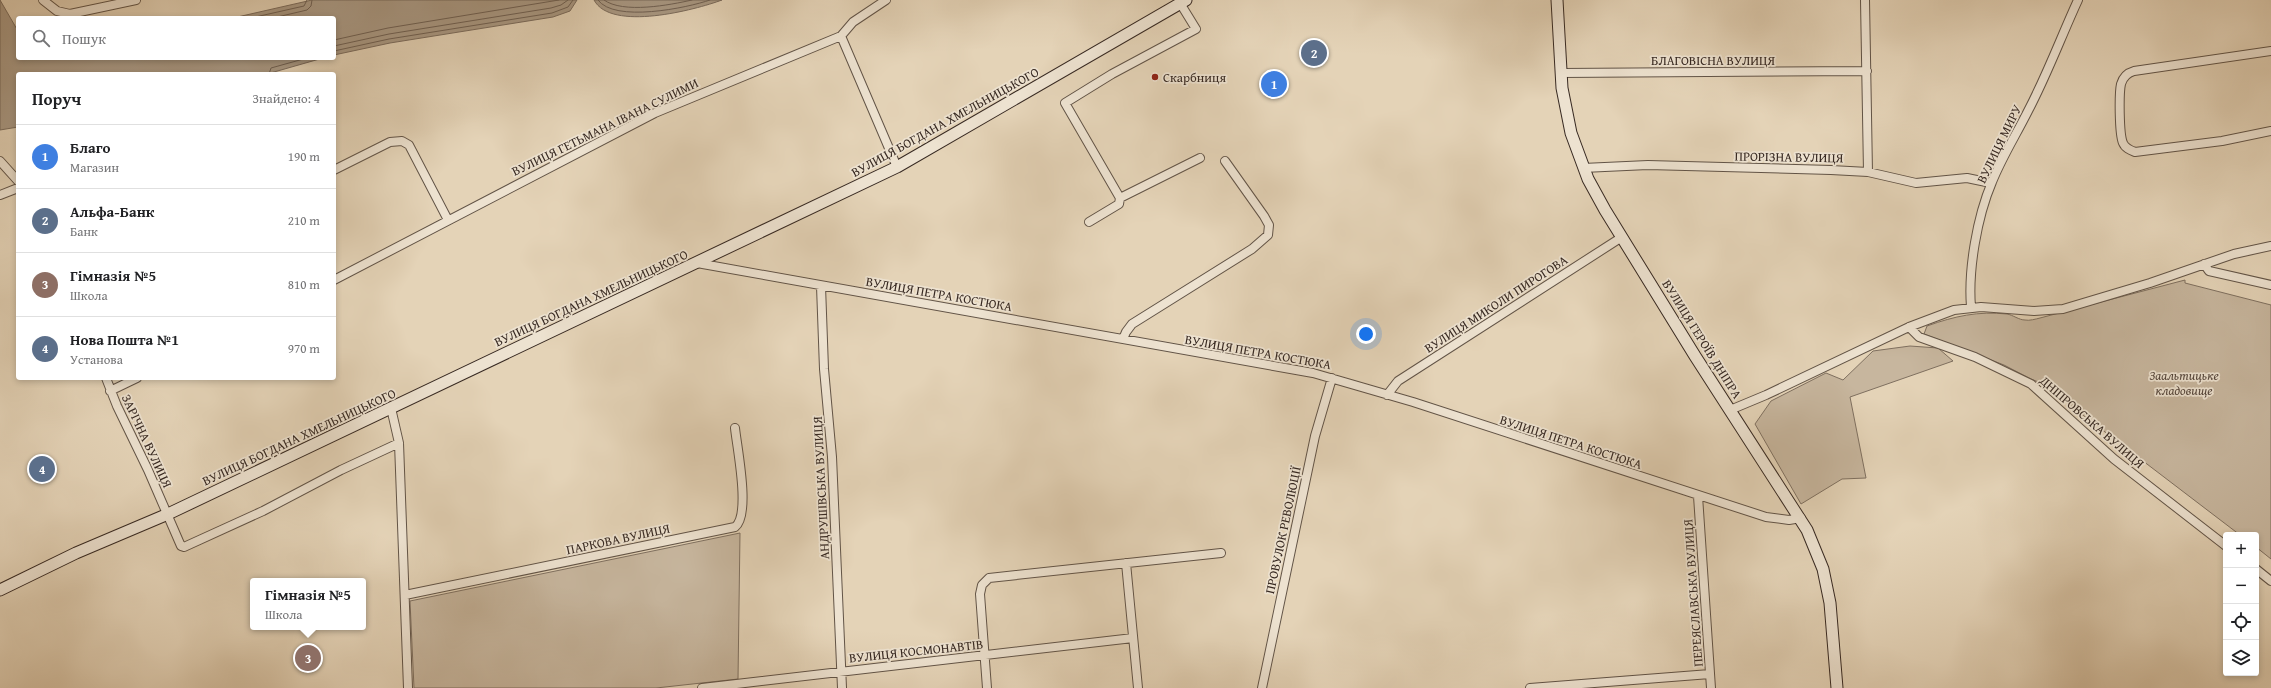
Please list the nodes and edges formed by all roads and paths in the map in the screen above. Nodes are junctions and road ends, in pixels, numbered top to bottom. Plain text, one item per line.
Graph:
1 (43, 0) edge
2 (136, 0) edge
3 (886, 0) edge
4 (1557, 0) edge
5 (1865, 0) edge
6 (2078, 0) edge
7 (1183, 2) edge
8 (841, 36) junction
9 (2271, 51) edge
10 (1867, 71) junction
11 (1560, 73) junction
12 (2271, 131) edge
13 (1200, 158) dead end
14 (0, 161) edge
15 (1226, 161) dead end
16 (897, 167) junction
17 (1584, 168) junction
18 (336, 169) edge
19 (1868, 172) junction
20 (16, 179) edge
21 (1991, 183) junction
22 (16, 189) edge
23 (0, 195) edge
24 (1120, 198) junction
25 (448, 220) junction
26 (1089, 222) dead end
27 (1622, 237) junction
28 (2271, 246) edge
29 (697, 263) junction
30 (2204, 264) junction
31 (336, 279) edge
32 (2271, 285) edge
33 (821, 286) junction
34 (1971, 307) junction
35 (1909, 327) junction
36 (1123, 339) junction
37 (1332, 378) junction
38 (107, 380) edge
39 (133, 380) edge
40 (110, 391) junction
41 (1388, 395) junction
42 (391, 408) junction
43 (1730, 410) junction
44 (735, 428) dead end
45 (399, 443) junction
46 (1698, 496) junction
47 (168, 514) junction
48 (1801, 518) junction
49 (2223, 544) edge
50 (1221, 553) dead end
51 (1126, 563) junction
52 (2259, 571) edge
53 (2271, 580) edge
54 (0, 590) edge
55 (404, 595) junction
56 (1133, 638) junction
57 (983, 657) junction
58 (840, 671) junction
59 (1710, 674) junction
60 (408, 688) edge
61 (702, 688) edge
62 (842, 688) edge
63 (986, 688) edge
64 (1138, 688) edge
65 (1262, 688) edge
66 (1530, 688) edge
67 (1711, 688) edge
68 (1837, 688) edge

1 - 2 street
3 - 8 street, ВУЛИЦЯ ГЕТЬМАНА ІВАНА СУЛИМИ
4 - 11 main road, ВУЛИЦЯ ГЕРОЇВ ДНІПРА
5 - 10 street
6 - 21 street, ВУЛИЦЯ МИРУ
7 - 16 main road, ВУЛИЦЯ БОГДАНА ХМЕЛЬНИЦЬКОГО
7 - 24 street, ВУЛИЦЯ БОГДАНА ХМЕЛЬНИЦЬКОГО
8 - 16 street
8 - 25 street, ВУЛИЦЯ ГЕТЬМАНА ІВАНА СУЛИМИ
9 - 12 street
10 - 11 street, БЛАГОВІСНА ВУЛИЦЯ
10 - 19 street
11 - 17 main road, ВУЛИЦЯ ГЕРОЇВ ДНІПРА
13 - 24 street
14 - 20 street
15 - 36 street
16 - 29 main road, ВУЛИЦЯ БОГДАНА ХМЕЛЬНИЦЬКОГО
17 - 19 street, ПРОРІЗНА ВУЛИЦЯ
17 - 27 main road, ВУЛИЦЯ ГЕРОЇВ ДНІПРА
18 - 25 street
19 - 21 street, ПРОРІЗНА ВУЛИЦЯ
21 - 34 street, ВУЛИЦЯ МИРУ
22 - 23 street
24 - 26 street
25 - 31 street, ВУЛИЦЯ ГЕТЬМАНА ІВАНА СУЛИМИ
27 - 41 street, ВУЛИЦЯ МИКОЛИ ПИРОГОВА
27 - 43 main road, ВУЛИЦЯ ГЕРОЇВ ДНІПРА
28 - 30 street
29 - 33 street, ВУЛИЦЯ ПЕТРА КОСТЮКА
29 - 42 main road, ВУЛИЦЯ БОГДАНА ХМЕЛЬНИЦЬКОГО
30 - 32 street
30 - 34 street
33 - 36 street, ВУЛИЦЯ ПЕТРА КОСТЮКА
33 - 58 street, АНДРУШІВСЬКА ВУЛИЦЯ
34 - 35 street
35 - 43 street
35 - 49 street, ДНІПРОВСЬКА ВУЛИЦЯ
36 - 37 street, ВУЛИЦЯ ПЕТРА КОСТЮКА
37 - 41 street, ВУЛИЦЯ ПЕТРА КОСТЮКА
37 - 65 street, ПРОВУЛОК РЕВОЛЮЦІЇ
38 - 40 street, ЗАРІЧНА ВУЛИЦЯ
39 - 40 street
40 - 47 street, ЗАРІЧНА ВУЛИЦЯ
41 - 46 street, ВУЛИЦЯ ПЕТРА КОСТЮКА
42 - 45 street
42 - 47 main road, ВУЛИЦЯ БОГДАНА ХМЕЛЬНИЦЬКОГО
43 - 48 main road, ВУЛИЦЯ ГЕРОЇВ ДНІПРА
44 - 55 street, ПАРКОВА ВУЛИЦЯ
45 - 47 street, ЗАРІЧНА ВУЛИЦЯ
45 - 55 street
46 - 48 street, ВУЛИЦЯ ПЕТРА КОСТЮКА
46 - 59 street, ПЕРЕЯСЛАВСЬКА ВУЛИЦЯ
47 - 54 main road, ВУЛИЦЯ БОГДАНА ХМЕЛЬНИЦЬКОГО
48 - 68 main road, ВУЛИЦЯ ГЕРОЇВ ДНІПРА
50 - 51 street
51 - 56 street
51 - 57 street
52 - 53 street
55 - 60 street
56 - 57 street, ВУЛИЦЯ КОСМОНАВТІВ
56 - 64 street
57 - 58 street, ВУЛИЦЯ КОСМОНАВТІВ
57 - 63 street
58 - 61 street, ВУЛИЦЯ КОСМОНАВТІВ
58 - 62 street, АНДРУШІВСЬКА ВУЛИЦЯ
59 - 66 street
59 - 67 street, ПЕРЕЯСЛАВСЬКА ВУЛИЦЯ

